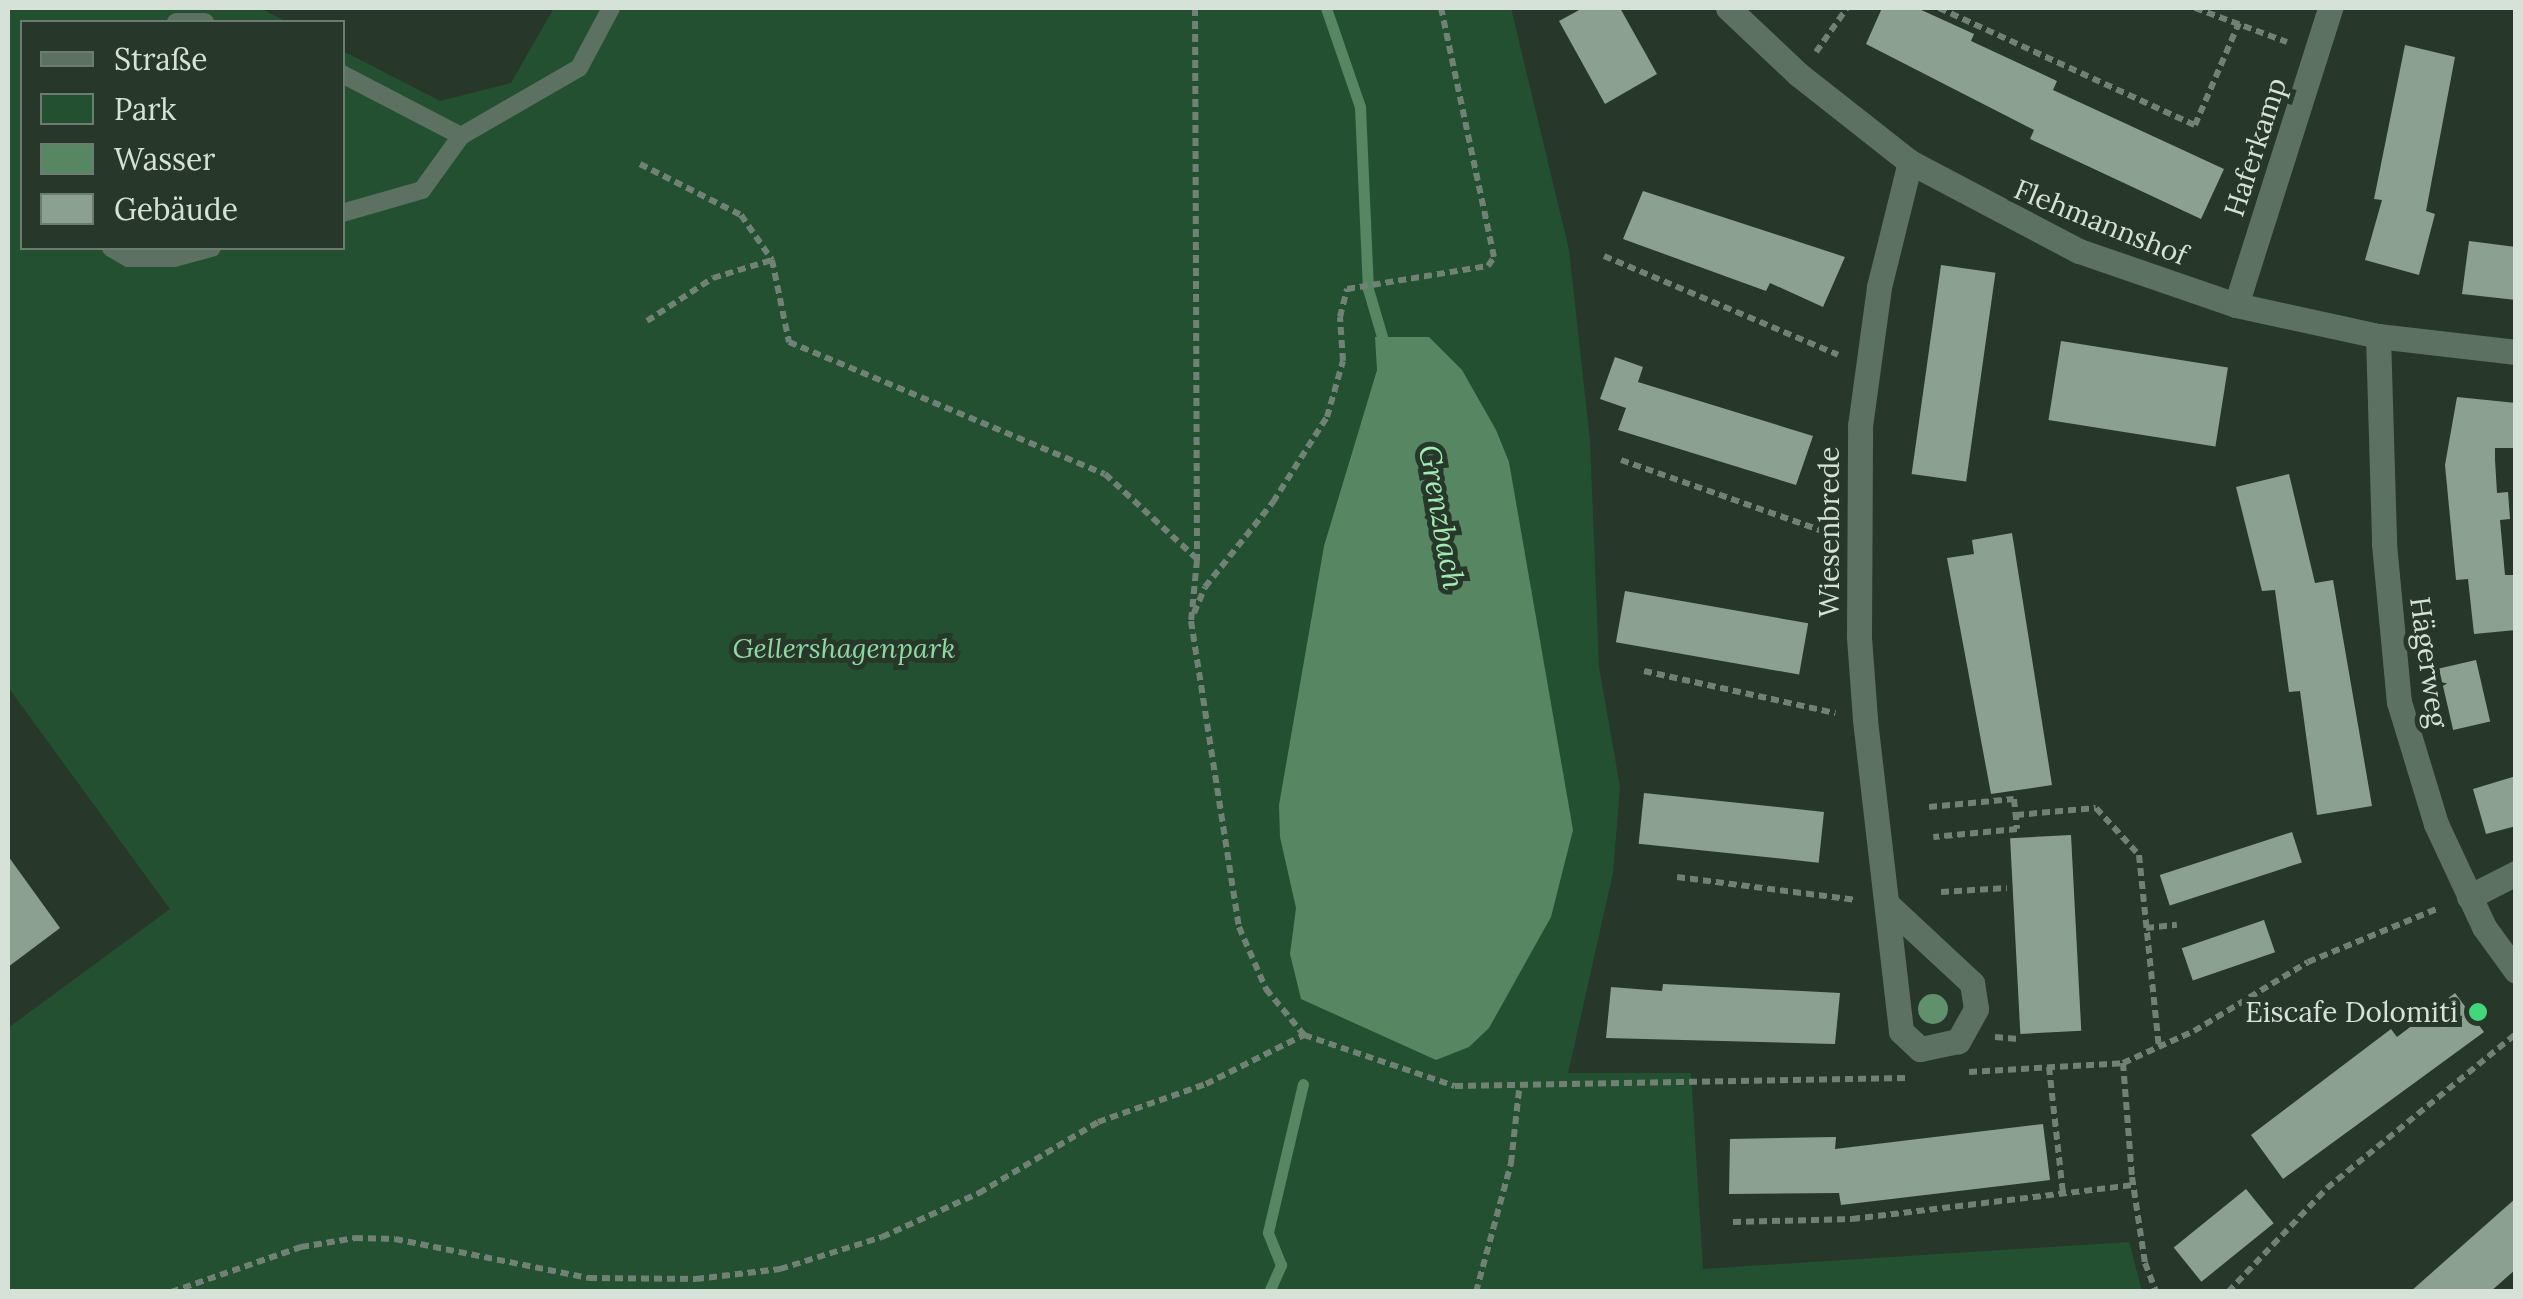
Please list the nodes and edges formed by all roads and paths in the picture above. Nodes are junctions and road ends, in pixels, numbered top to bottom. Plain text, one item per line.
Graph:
1 (612, 8) edge
2 (1195, 8) edge
3 (1441, 8) edge
4 (1728, 8) edge
5 (1847, 8) edge
6 (1939, 8) edge
7 (2196, 8) edge
8 (2330, 8) edge
9 (2238, 24) junction
10 (2317, 53) junction
11 (1798, 74) junction
12 (345, 76) edge
13 (461, 136) junction
14 (1910, 162) junction
15 (640, 164) dead end
16 (345, 212) edge
17 (115, 250) edge
18 (204, 250) edge
19 (1604, 256) dead end
20 (772, 260) junction
21 (2236, 304) junction
22 (647, 322) dead end
23 (2378, 336) junction
24 (2516, 352) edge
25 (1867, 368) junction
26 (1621, 460) dead end
27 (1856, 543) junction
28 (1197, 560) junction
29 (1191, 621) junction
30 (1644, 671) dead end
31 (1865, 719) junction
32 (1929, 807) dead end
33 (2016, 816) junction
34 (1933, 836) dead end
35 (2516, 873) edge
36 (1677, 876) dead end
37 (2007, 888) dead end
38 (1941, 892) dead end
39 (2469, 896) junction
40 (1888, 904) junction
41 (2177, 926) dead end
42 (2146, 928) junction
43 (2516, 971) edge
44 (2516, 1034) edge
45 (1304, 1035) junction
46 (2159, 1048) junction
47 (2124, 1063) junction
48 (2050, 1066) junction
49 (1962, 1072) dead end
50 (1912, 1077) dead end
51 (1519, 1090) junction
52 (2134, 1185) junction
53 (2062, 1194) junction
54 (1733, 1222) dead end
55 (696, 1280) junction
56 (171, 1292) edge
57 (691, 1292) edge
58 (1476, 1292) edge
59 (2156, 1292) edge
60 (2228, 1292) edge

1 - 13 lane
2 - 28 path
3 - 29 path
4 - 11 street, Flehmannshof
5 - 11 path
6 - 9 path
7 - 9 path
8 - 10 street, Haferkamp
9 - 10 path
10 - 21 street, Haferkamp
11 - 14 street, Flehmannshof
12 - 13 lane
13 - 16 lane
14 - 21 street, Flehmannshof
14 - 25 street, Wiesenbrede
15 - 20 path
17 - 18 lane
19 - 25 path
20 - 22 path
20 - 28 path
21 - 23 street, Flehmannshof
23 - 24 street, Flehmannshof
23 - 39 street, Hägerweg
25 - 27 street, Wiesenbrede
26 - 27 path
27 - 31 street, Wiesenbrede
28 - 29 path
29 - 45 path
30 - 31 path
31 - 40 street, Wiesenbrede
32 - 33 path
33 - 34 path
33 - 42 path
35 - 39 street
36 - 40 path
37 - 38 path
39 - 43 street, Hägerweg
39 - 46 path
40 - 40 street, Wiesenbrede
41 - 42 path
42 - 46 path
44 - 60 path
45 - 51 path
45 - 55 path
46 - 47 path
47 - 48 path
47 - 52 path
48 - 49 path
48 - 53 path
50 - 51 path
51 - 58 path
52 - 53 path
52 - 59 path
53 - 54 path
55 - 56 path
55 - 57 path

